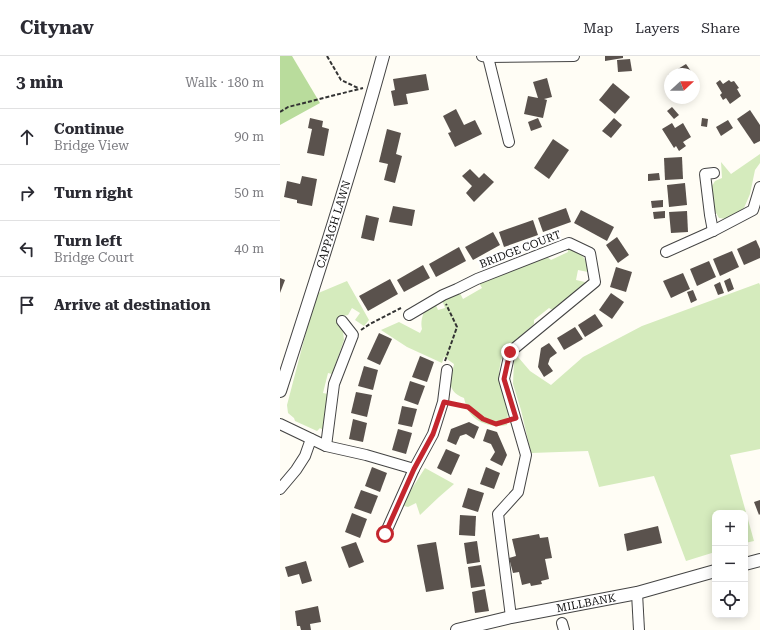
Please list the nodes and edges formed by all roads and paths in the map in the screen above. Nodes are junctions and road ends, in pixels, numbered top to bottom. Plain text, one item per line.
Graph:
1 (327, 56) edge
2 (383, 56) edge
3 (574, 56) edge
4 (485, 57) edge
5 (374, 87) junction
6 (359, 89) junction
7 (280, 112) edge
8 (510, 142) dead end
9 (714, 173) dead end
10 (760, 187) edge
11 (713, 231) junction
12 (666, 252) dead end
13 (409, 315) dead end
14 (342, 321) dead end
15 (447, 370) dead end
16 (280, 391) edge
17 (444, 402) junction
18 (516, 418) junction
19 (280, 424) edge
20 (311, 439) junction
21 (326, 446) junction
22 (414, 469) junction
23 (280, 489) edge
24 (385, 534) dead end
25 (760, 560) edge
26 (748, 563) edge
27 (712, 572) edge
28 (637, 593) junction
29 (511, 618) junction
30 (457, 630) edge
31 (639, 630) edge

1 - 6 path
2 - 5 street, CAPPAGH LAWN
3 - 4 street
4 - 8 street
5 - 6 path
5 - 16 street, CAPPAGH LAWN
6 - 7 path
9 - 11 street
10 - 11 street
11 - 12 street
13 - 18 street, BRIDGE COURT
14 - 21 street
15 - 17 street
17 - 18 path
17 - 22 street
18 - 29 street, BRIDGE COURT
19 - 20 street
20 - 21 street
20 - 23 street
21 - 22 street
22 - 24 street
25 - 26 street
27 - 28 street, MILLBANK
28 - 29 street, MILLBANK
28 - 31 street
29 - 30 street, MILLBANK

